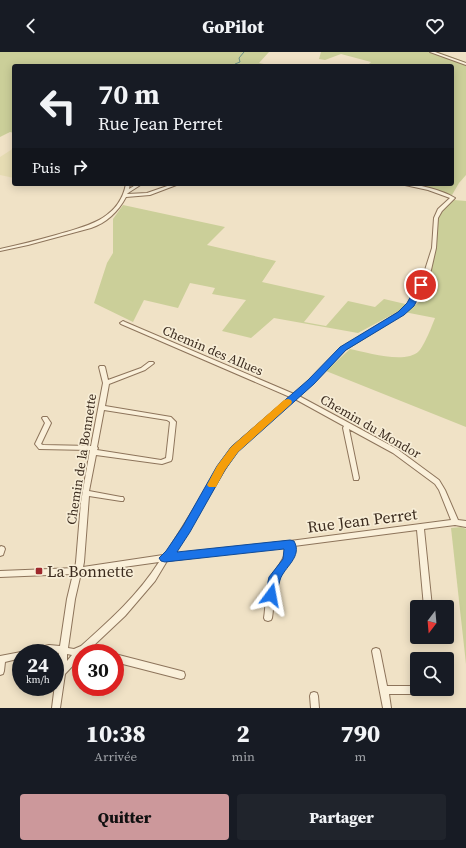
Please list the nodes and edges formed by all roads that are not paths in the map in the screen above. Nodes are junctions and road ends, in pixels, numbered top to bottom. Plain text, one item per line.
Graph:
1 (432, 52) edge
2 (466, 64) edge
3 (128, 186) edge
4 (137, 186) edge
5 (171, 186) edge
6 (415, 186) edge
7 (126, 194) junction
8 (2, 250) edge
9 (123, 323) dead end
10 (151, 363) dead end
11 (102, 367) dead end
12 (106, 383) junction
13 (294, 397) junction
14 (102, 408) junction
15 (45, 418) dead end
16 (350, 425) junction
17 (95, 450) junction
18 (356, 478) dead end
19 (86, 493) junction
20 (121, 499) dead end
21 (455, 522) junction
22 (466, 524) edge
23 (420, 527) junction
24 (290, 544) junction
25 (165, 558) junction
26 (76, 572) junction
27 (0, 574) edge
28 (427, 600) edge
29 (268, 618) dead end
30 (89, 644) edge
31 (64, 650) joint
32 (376, 651) dead end
33 (72, 652) edge
34 (12, 657) edge
35 (0, 660) edge
36 (124, 660) edge
37 (72, 661) edge
38 (64, 669) edge
39 (0, 672) edge
40 (181, 675) dead end
41 (384, 690) junction
42 (410, 690) edge
43 (58, 696) edge
44 (314, 696) dead end
45 (56, 708) edge
46 (315, 708) edge
47 (387, 708) edge

1 - 2 street
3 - 7 street
4 - 7 street
5 - 7 street
6 - 13 street
7 - 8 street
9 - 13 street, Chemin des Allues
10 - 12 street
11 - 12 street, Chemin de la Bonnette
12 - 14 street, Chemin de la Bonnette
13 - 16 street, Chemin du Mondor
13 - 25 street
14 - 17 street, Chemin de la Bonnette
14 - 17 street
15 - 17 street
16 - 18 street
16 - 21 street, Chemin du Mondor
17 - 19 street, Chemin de la Bonnette
19 - 20 street
19 - 26 street, Chemin de la Bonnette
21 - 22 street, Rue Jean Perret
21 - 23 street, Rue Jean Perret
23 - 24 street, Rue Jean Perret
23 - 28 street
24 - 25 street, Rue Jean Perret
24 - 29 street
25 - 26 street, Rue Jean Perret
25 - 30 street
26 - 27 street, Rue Jean Perret
26 - 31 street, Chemin de la Bonnette
31 - 33 street
32 - 41 street
34 - 35 street
35 - 39 street
36 - 40 street
37 - 38 street
41 - 42 street
41 - 47 street
43 - 45 street, Chemin de la Bonnette
44 - 46 street

